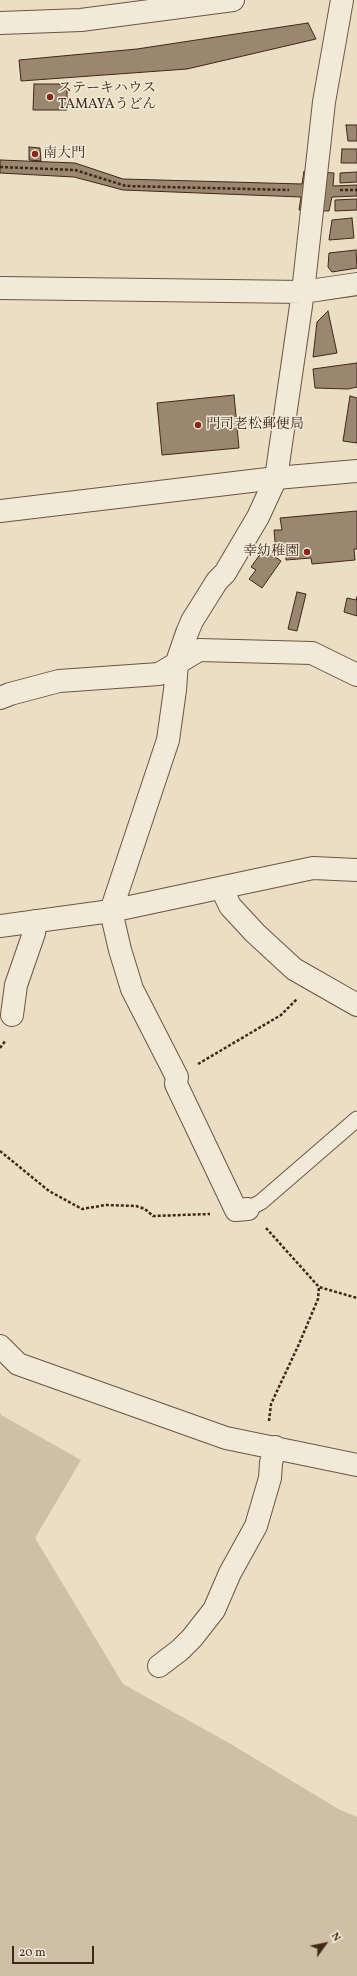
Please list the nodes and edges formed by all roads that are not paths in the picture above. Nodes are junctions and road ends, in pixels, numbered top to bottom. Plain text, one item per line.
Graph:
1 (233, 0) edge
2 (342, 0) edge
3 (0, 24) edge
4 (357, 284) edge
5 (0, 288) edge
6 (303, 292) junction
7 (357, 471) edge
8 (276, 478) junction
9 (0, 511) edge
10 (176, 662) junction
11 (357, 675) edge
12 (0, 698) edge
13 (357, 870) edge
14 (222, 889) junction
15 (111, 911) junction
16 (36, 921) junction
17 (0, 926) edge
18 (357, 1005) edge
19 (12, 1015) dead end
20 (357, 1119) edge
21 (242, 1209) joint
22 (0, 1346) edge
23 (270, 1446) junction
24 (357, 1465) edge
25 (159, 1666) dead end

1 - 3 street
2 - 6 street
4 - 6 street
5 - 6 street
6 - 8 street
7 - 8 street
8 - 9 street
8 - 10 street
10 - 11 street
10 - 12 street
10 - 15 street
13 - 14 street
14 - 15 street
14 - 18 street
15 - 16 street
15 - 21 street
16 - 17 street
16 - 19 street
20 - 21 lane
22 - 23 street
23 - 24 street
23 - 25 street

